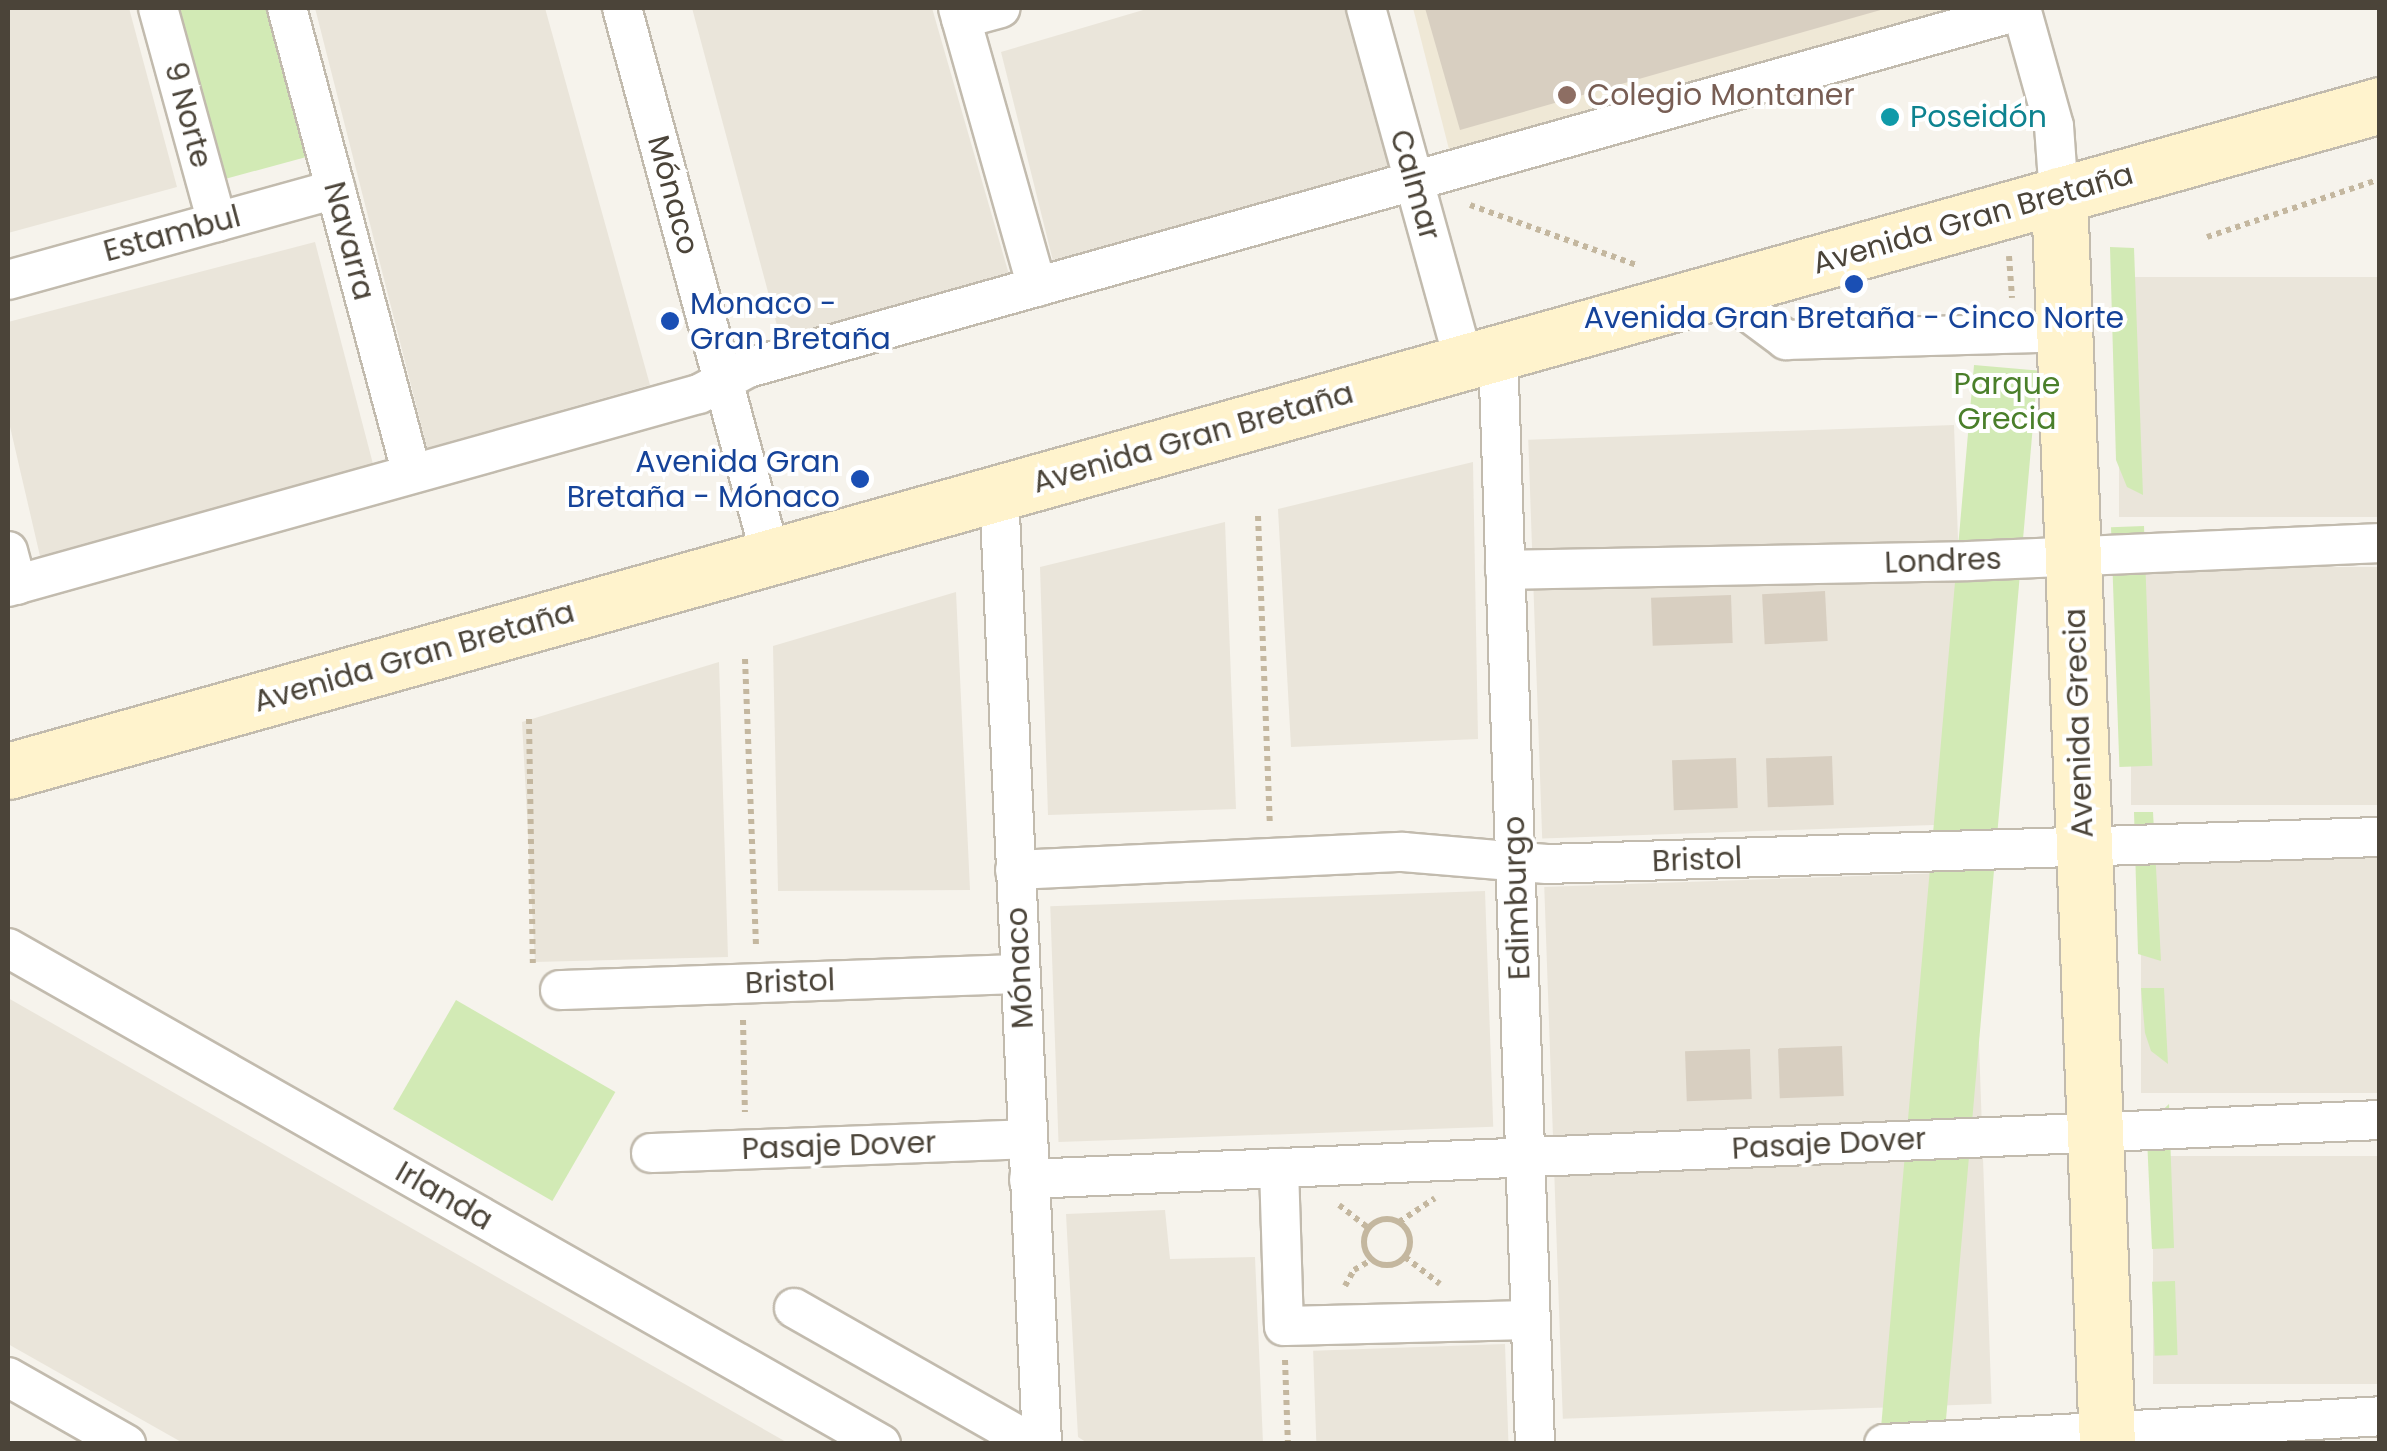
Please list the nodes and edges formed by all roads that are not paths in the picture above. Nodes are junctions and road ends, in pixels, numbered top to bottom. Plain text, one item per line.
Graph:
1 (158, 8) edge
2 (287, 8) edge
3 (622, 8) edge
4 (1001, 8) edge
5 (1366, 8) edge
6 (2022, 9) edge
7 (959, 13) edge
8 (2380, 104) edge
9 (1414, 181) junction
10 (336, 189) junction
11 (2059, 194) junction
12 (217, 222) junction
13 (8, 280) edge
14 (1037, 287) junction
15 (1720, 290) junction
16 (2064, 332) junction
17 (1481, 357) junction
18 (723, 381) junction
19 (412, 474) junction
20 (999, 492) junction
21 (2380, 543) edge
22 (2072, 556) junction
23 (771, 557) junction
24 (1506, 570) junction
25 (11, 574) edge
26 (8, 771) edge
27 (2380, 837) edge
28 (2084, 849) junction
29 (1516, 863) junction
30 (1015, 870) junction
31 (8, 948) edge
32 (1020, 974) junction
33 (560, 990) dead end
34 (2380, 1120) edge
35 (2095, 1132) junction
36 (1027, 1139) junction
37 (651, 1154) dead end
38 (1525, 1157) junction
39 (1278, 1168) junction
40 (1029, 1178) junction
41 (794, 1308) dead end
42 (1530, 1320) junction
43 (8, 1377) edge
44 (2380, 1416) edge
45 (65, 1429) edge
46 (2107, 1437) edge
47 (126, 1444) edge
48 (882, 1444) edge
49 (1033, 1444) edge
50 (1042, 1444) edge
51 (1534, 1444) edge
52 (1884, 1444) edge

1 - 12 street, 9 Norte
2 - 10 street, Navarra
3 - 18 street, Mónaco
4 - 7 street
5 - 9 street, Calmar
6 - 9 street
6 - 11 street, Avenida Grecia
7 - 14 street
8 - 11 main road, Avenida Gran Bretaña
9 - 14 street
9 - 17 street, Calmar
10 - 12 street, Estambul
10 - 19 street, Navarra
11 - 15 main road, Avenida Gran Bretaña
11 - 16 main road, Avenida Grecia
12 - 13 street, Estambul
14 - 18 street
15 - 16 street
15 - 17 main road, Avenida Gran Bretaña
16 - 22 main road, Avenida Grecia
17 - 20 main road, Avenida Gran Bretaña
17 - 24 street, Edimburgo
18 - 19 street
18 - 23 street, Mónaco
19 - 25 street
20 - 23 main road, Avenida Gran Bretaña
20 - 30 street, Mónaco
21 - 22 street, Londres
22 - 24 street, Londres
22 - 28 main road, Avenida Grecia
23 - 26 main road, Avenida Gran Bretaña
24 - 29 street, Edimburgo
27 - 28 street, Bristol
28 - 29 street, Bristol
28 - 35 main road, Avenida Grecia
29 - 30 street, Bristol
29 - 38 street, Edimburgo
30 - 32 street, Mónaco
31 - 48 street, Irlanda
32 - 33 street, Bristol
32 - 36 street, Mónaco
34 - 35 street, Pasaje Dover
35 - 38 street, Pasaje Dover
35 - 46 main road, Avenida Grecia
36 - 37 street, Pasaje Dover
36 - 40 street, Mónaco
38 - 39 street, Pasaje Dover
38 - 42 street, Edimburgo
39 - 40 street, Pasaje Dover
39 - 42 street
40 - 50 street, Mónaco
41 - 49 street
42 - 51 street, Edimburgo
43 - 45 street
44 - 46 street
45 - 47 street
46 - 52 street

